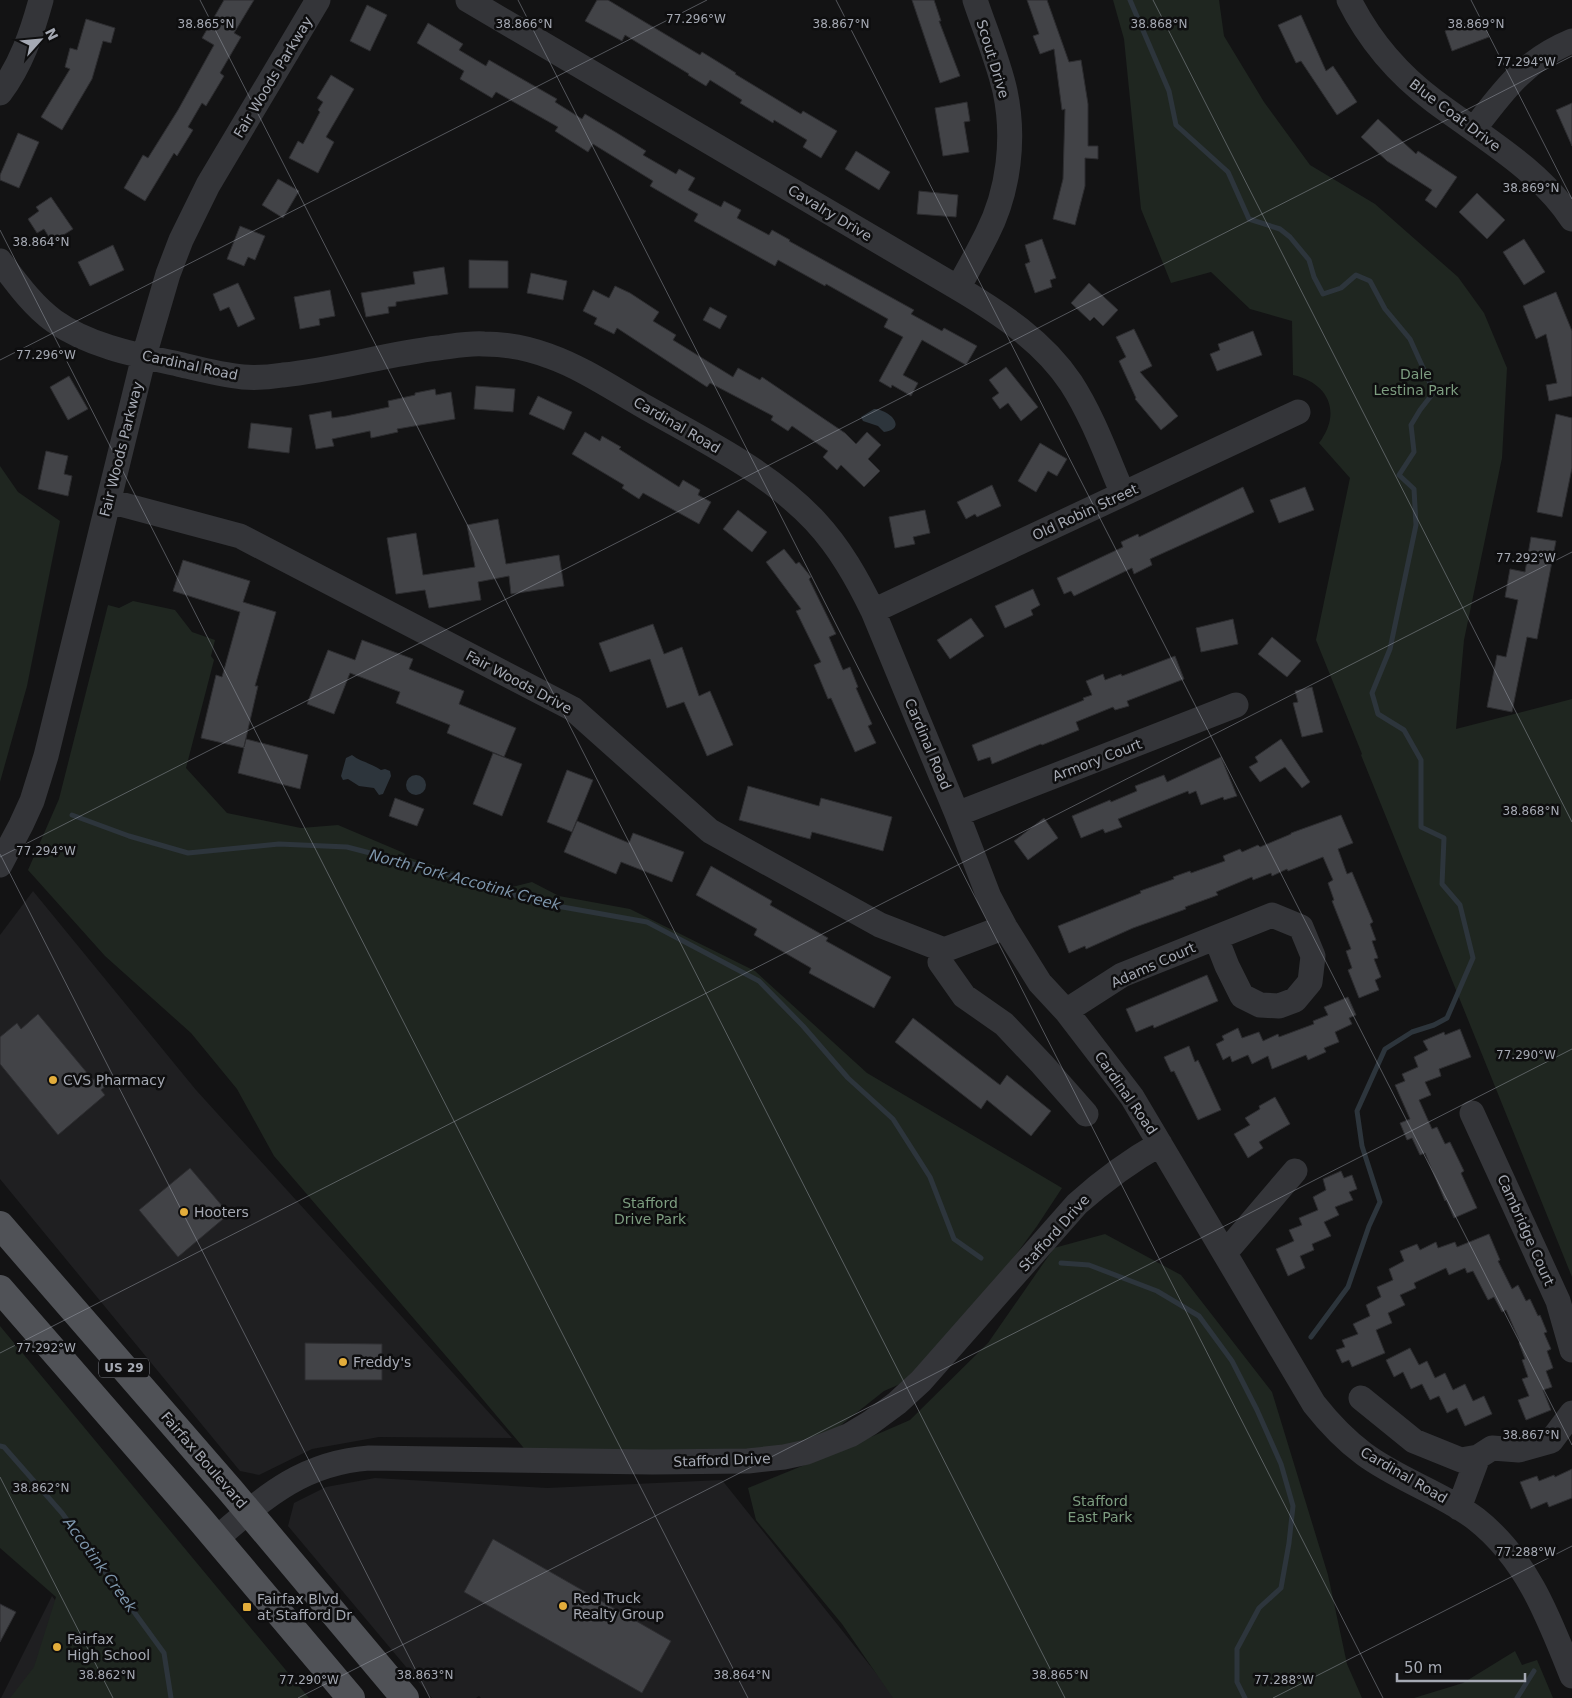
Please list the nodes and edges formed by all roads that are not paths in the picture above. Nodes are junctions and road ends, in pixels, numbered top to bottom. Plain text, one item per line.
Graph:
1 (41, 0) edge
2 (318, 0) edge
3 (468, 0) edge
4 (975, 0) edge
5 (1349, 0) edge
6 (1572, 41) edge
7 (0, 93) edge
8 (1474, 129) junction
9 (1572, 219) edge
10 (0, 261) edge
11 (958, 288) junction
12 (144, 356) junction
13 (1298, 412) dead end
14 (1123, 494) junction
15 (109, 501) junction
16 (872, 610) junction
17 (1236, 705) dead end
18 (957, 814) junction
19 (0, 865) edge
20 (1005, 927) junction
21 (1216, 938) dead end
22 (944, 950) junction
23 (1066, 1011) junction
24 (1472, 1113) dead end
25 (1086, 1114) dead end
26 (1160, 1144) junction
27 (1295, 1171) dead end
28 (0, 1225) edge
29 (1225, 1253) junction
30 (0, 1289) edge
31 (1572, 1350) edge
32 (1361, 1398) dead end
33 (1572, 1412) edge
34 (1478, 1457) junction
35 (1459, 1508) junction
36 (248, 1511) junction
37 (216, 1539) junction
38 (1572, 1676) edge
39 (351, 1698) edge
40 (405, 1698) edge

1 - 7 street
2 - 12 street, Fair Woods Parkway
3 - 11 street, Cavalry Drive
4 - 11 street, Scout Drive
5 - 8 street, Blue Coat Drive
6 - 8 street
8 - 9 street, Blue Coat Drive
10 - 12 street, Cardinal Road
11 - 14 street, Cavalry Drive
12 - 15 street, Fair Woods Parkway
12 - 16 street, Cardinal Road
13 - 14 street, Old Robin Street
14 - 16 street, Old Robin Street
15 - 19 street, Fair Woods Parkway
15 - 22 street, Fair Woods Drive
16 - 18 street, Cardinal Road
17 - 18 street, Armory Court
18 - 20 street, Cardinal Road
20 - 22 street
20 - 23 street, Cardinal Road
21 - 23 street, Adams Court
22 - 25 street
23 - 26 street, Cardinal Road
24 - 31 street, Cambridge Court
26 - 29 street, Cardinal Road
26 - 36 street, Stafford Drive
27 - 29 street
28 - 36 main road, Fairfax Boulevard / US 29
29 - 35 street, Cardinal Road
30 - 37 main road, US 29
32 - 34 street
33 - 34 street
34 - 35 street
35 - 38 street, Cardinal Road
36 - 37 street, Stafford Drive
36 - 40 main road, Fairfax Boulevard / US 29
37 - 39 main road, US 29

